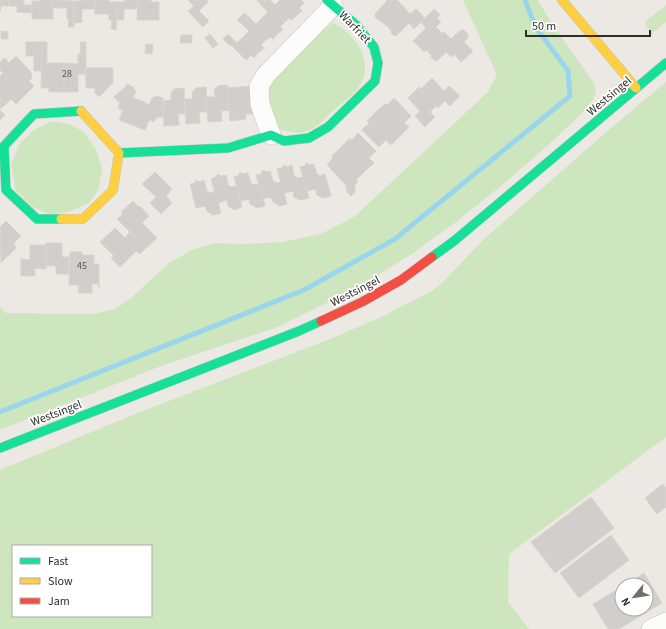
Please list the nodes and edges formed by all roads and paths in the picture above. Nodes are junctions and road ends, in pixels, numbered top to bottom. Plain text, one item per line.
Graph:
1 (562, 0) edge
2 (330, 3) edge
3 (666, 63) edge
4 (636, 88) junction
5 (271, 135) junction
6 (119, 153) junction
7 (0, 448) edge
8 (666, 622) edge
9 (651, 629) edge

1 - 4 street
2 - 5 street, Warfriet
2 - 5 street, Warfriet
3 - 4 street, Westsingel
4 - 7 street, Westsingel
5 - 6 street
6 - 6 street
8 - 9 street

